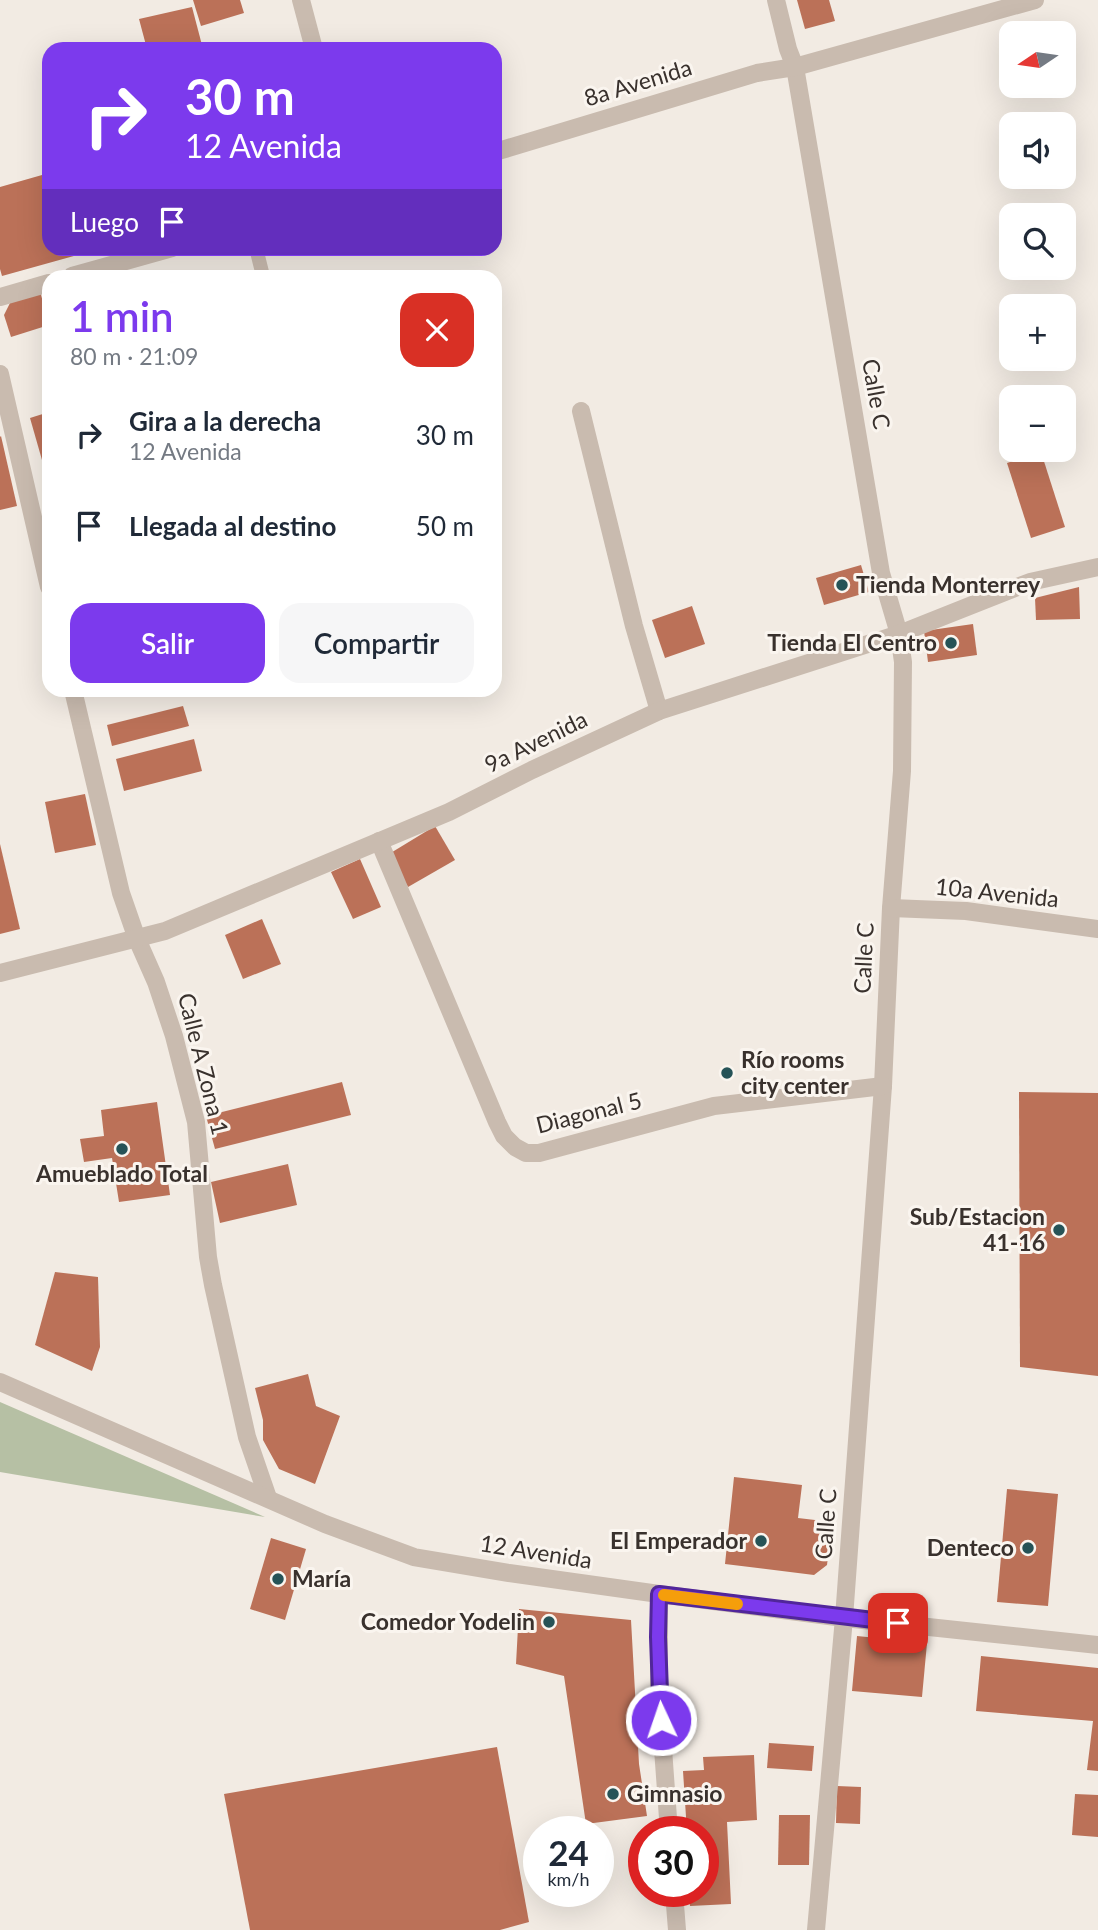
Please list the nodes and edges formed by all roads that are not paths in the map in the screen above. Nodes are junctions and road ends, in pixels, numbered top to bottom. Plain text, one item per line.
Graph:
1 (301, 0) edge
2 (776, 0) edge
3 (1035, 0) edge
4 (312, 42) edge
5 (795, 66) junction
6 (502, 150) edge
7 (143, 256) edge
8 (93, 270) edge
9 (42, 285) edge
10 (0, 297) edge
11 (0, 374) edge
12 (581, 411) dead end
13 (42, 557) edge
14 (1098, 567) edge
15 (899, 634) junction
16 (74, 697) edge
17 (659, 711) junction
18 (380, 841) junction
19 (891, 908) junction
20 (1098, 929) edge
21 (137, 939) junction
22 (0, 973) edge
23 (883, 1086) junction
24 (0, 1382) edge
25 (268, 1498) junction
26 (659, 1594) junction
27 (844, 1618) junction
28 (1098, 1645) edge
29 (668, 1816) edge
30 (675, 1907) edge
31 (677, 1930) edge
32 (816, 1930) edge

1 - 4 street
2 - 5 street, Calle C
3 - 5 street, 8a Avenida
5 - 6 street, 8a Avenida
5 - 15 street, Calle C
7 - 8 street
9 - 10 street
11 - 13 street
12 - 17 street
14 - 15 street, 9a Avenida
15 - 17 street, 9a Avenida
15 - 19 street, Calle C
16 - 21 street, Calle A Zona 1
17 - 18 street, 9a Avenida
18 - 21 street, 9a Avenida
18 - 23 street, Diagonal 5
19 - 20 street, 10a Avenida
19 - 23 street, Calle C
21 - 22 street, 9a Avenida
21 - 25 street, Calle A Zona 1
23 - 27 street, Calle C
24 - 25 street, 12 Avenida
25 - 26 street, 12 Avenida
26 - 27 street, 12 Avenida
26 - 29 street
27 - 28 street, 12 Avenida
27 - 32 street, Calle C
30 - 31 street

